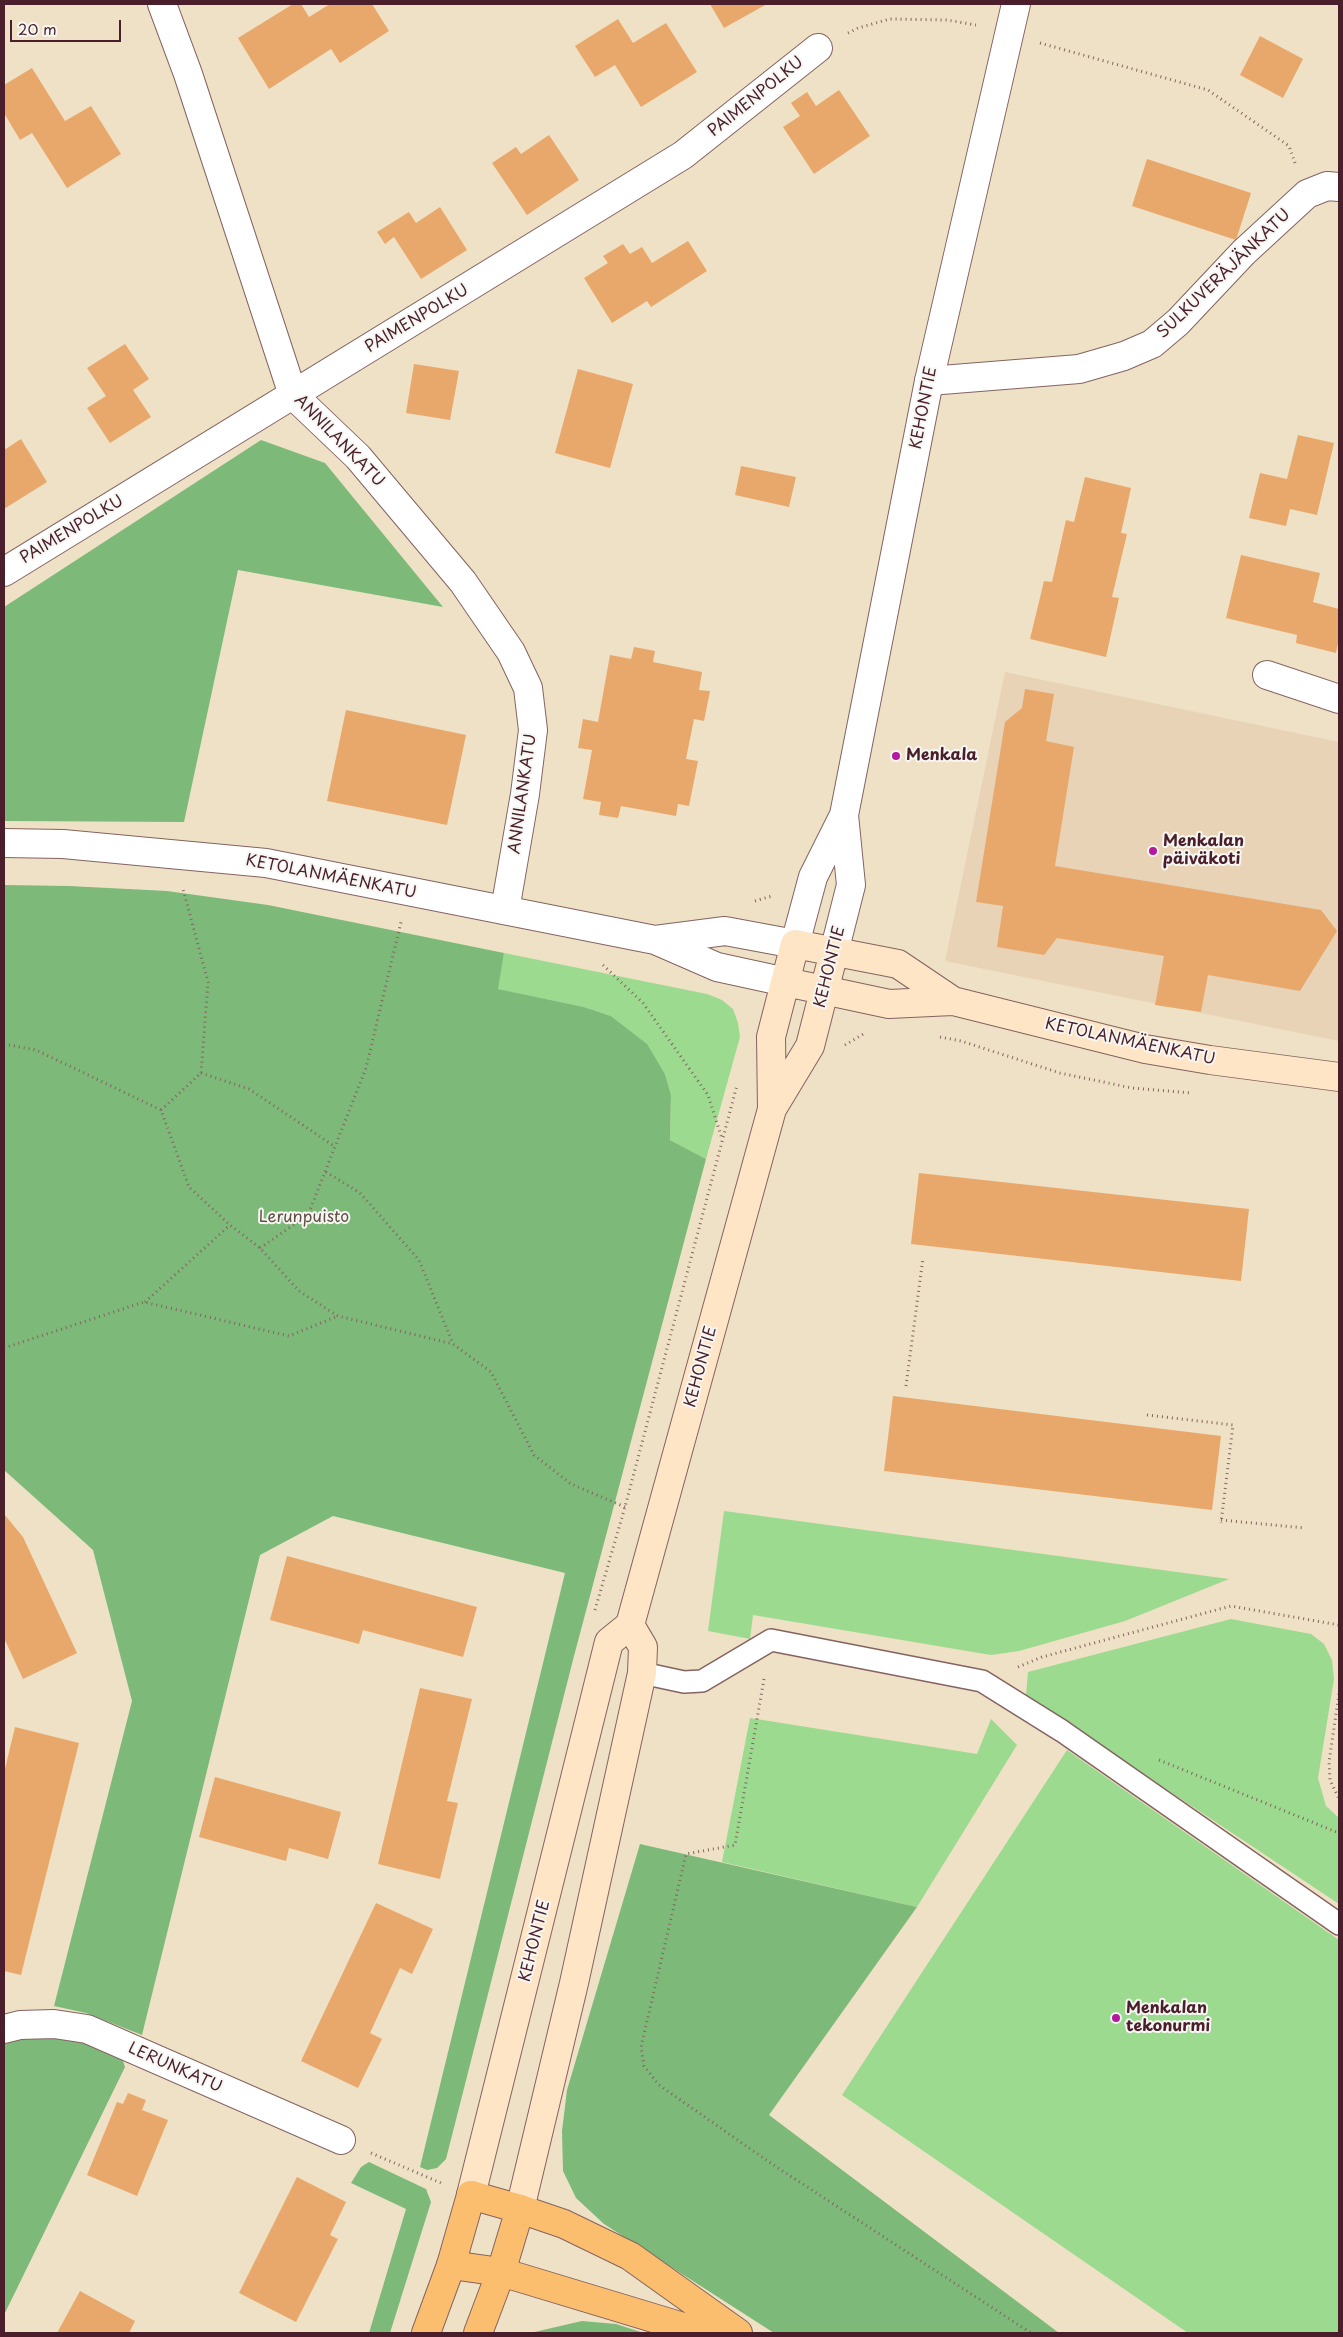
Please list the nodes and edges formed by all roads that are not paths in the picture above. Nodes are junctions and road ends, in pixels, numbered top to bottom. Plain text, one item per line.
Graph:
1 (162, 4) edge
2 (1016, 4) edge
3 (818, 48) road end
4 (1339, 187) edge
5 (929, 381) junction
6 (293, 394) junction
7 (4, 572) edge
8 (1267, 676) dead end
9 (1339, 698) edge
10 (844, 815) junction
11 (4, 843) edge
12 (505, 910) junction
13 (655, 940) junction
14 (796, 944) junction
15 (834, 952) junction
16 (786, 982) junction
17 (824, 990) junction
18 (953, 1001) junction
19 (1339, 1077) edge
20 (772, 1109) junction
21 (630, 1625) junction
22 (642, 1673) junction
23 (1339, 1924) edge
24 (4, 2029) edge
25 (341, 2140) road end
26 (459, 2190) junction
27 (520, 2209) junction
28 (451, 2265) junction
29 (501, 2272) junction
30 (426, 2333) edge
31 (478, 2333) edge
32 (703, 2333) edge
33 (738, 2333) edge

1 - 6 street, ANNILANKATU
2 - 5 street, KEHONTIE
3 - 6 street, PAIMENPOLKU
4 - 5 street, SULKUVERÄJÄNKATU
5 - 10 street, KEHONTIE
6 - 7 street, PAIMENPOLKU
6 - 12 street, ANNILANKATU
8 - 9 street
10 - 14 street, KEHONTIE
10 - 15 street, KEHONTIE
11 - 12 street, KETOLANMÄENKATU
12 - 13 street, KETOLANMÄENKATU
13 - 14 street, KETOLANMÄENKATU
13 - 16 street, KETOLANMÄENKATU
14 - 15 main road, KETOLANMÄENKATU
14 - 16 main road, KEHONTIE
15 - 17 main road, KEHONTIE
15 - 18 main road, KETOLANMÄENKATU
16 - 17 main road, KETOLANMÄENKATU
16 - 20 main road, KEHONTIE
17 - 18 main road, KETOLANMÄENKATU
17 - 20 main road, KEHONTIE
18 - 19 main road, KETOLANMÄENKATU
20 - 21 main road, KEHONTIE
21 - 22 main road
21 - 26 main road, KEHONTIE
22 - 23 lane
22 - 27 main road
24 - 25 street, LERUNKATU
26 - 27 main road
26 - 28 main road, KEHONTIE
27 - 29 main road
27 - 33 main road
28 - 29 main road
28 - 30 main road, KEHONTIE
29 - 31 main road
29 - 32 main road

